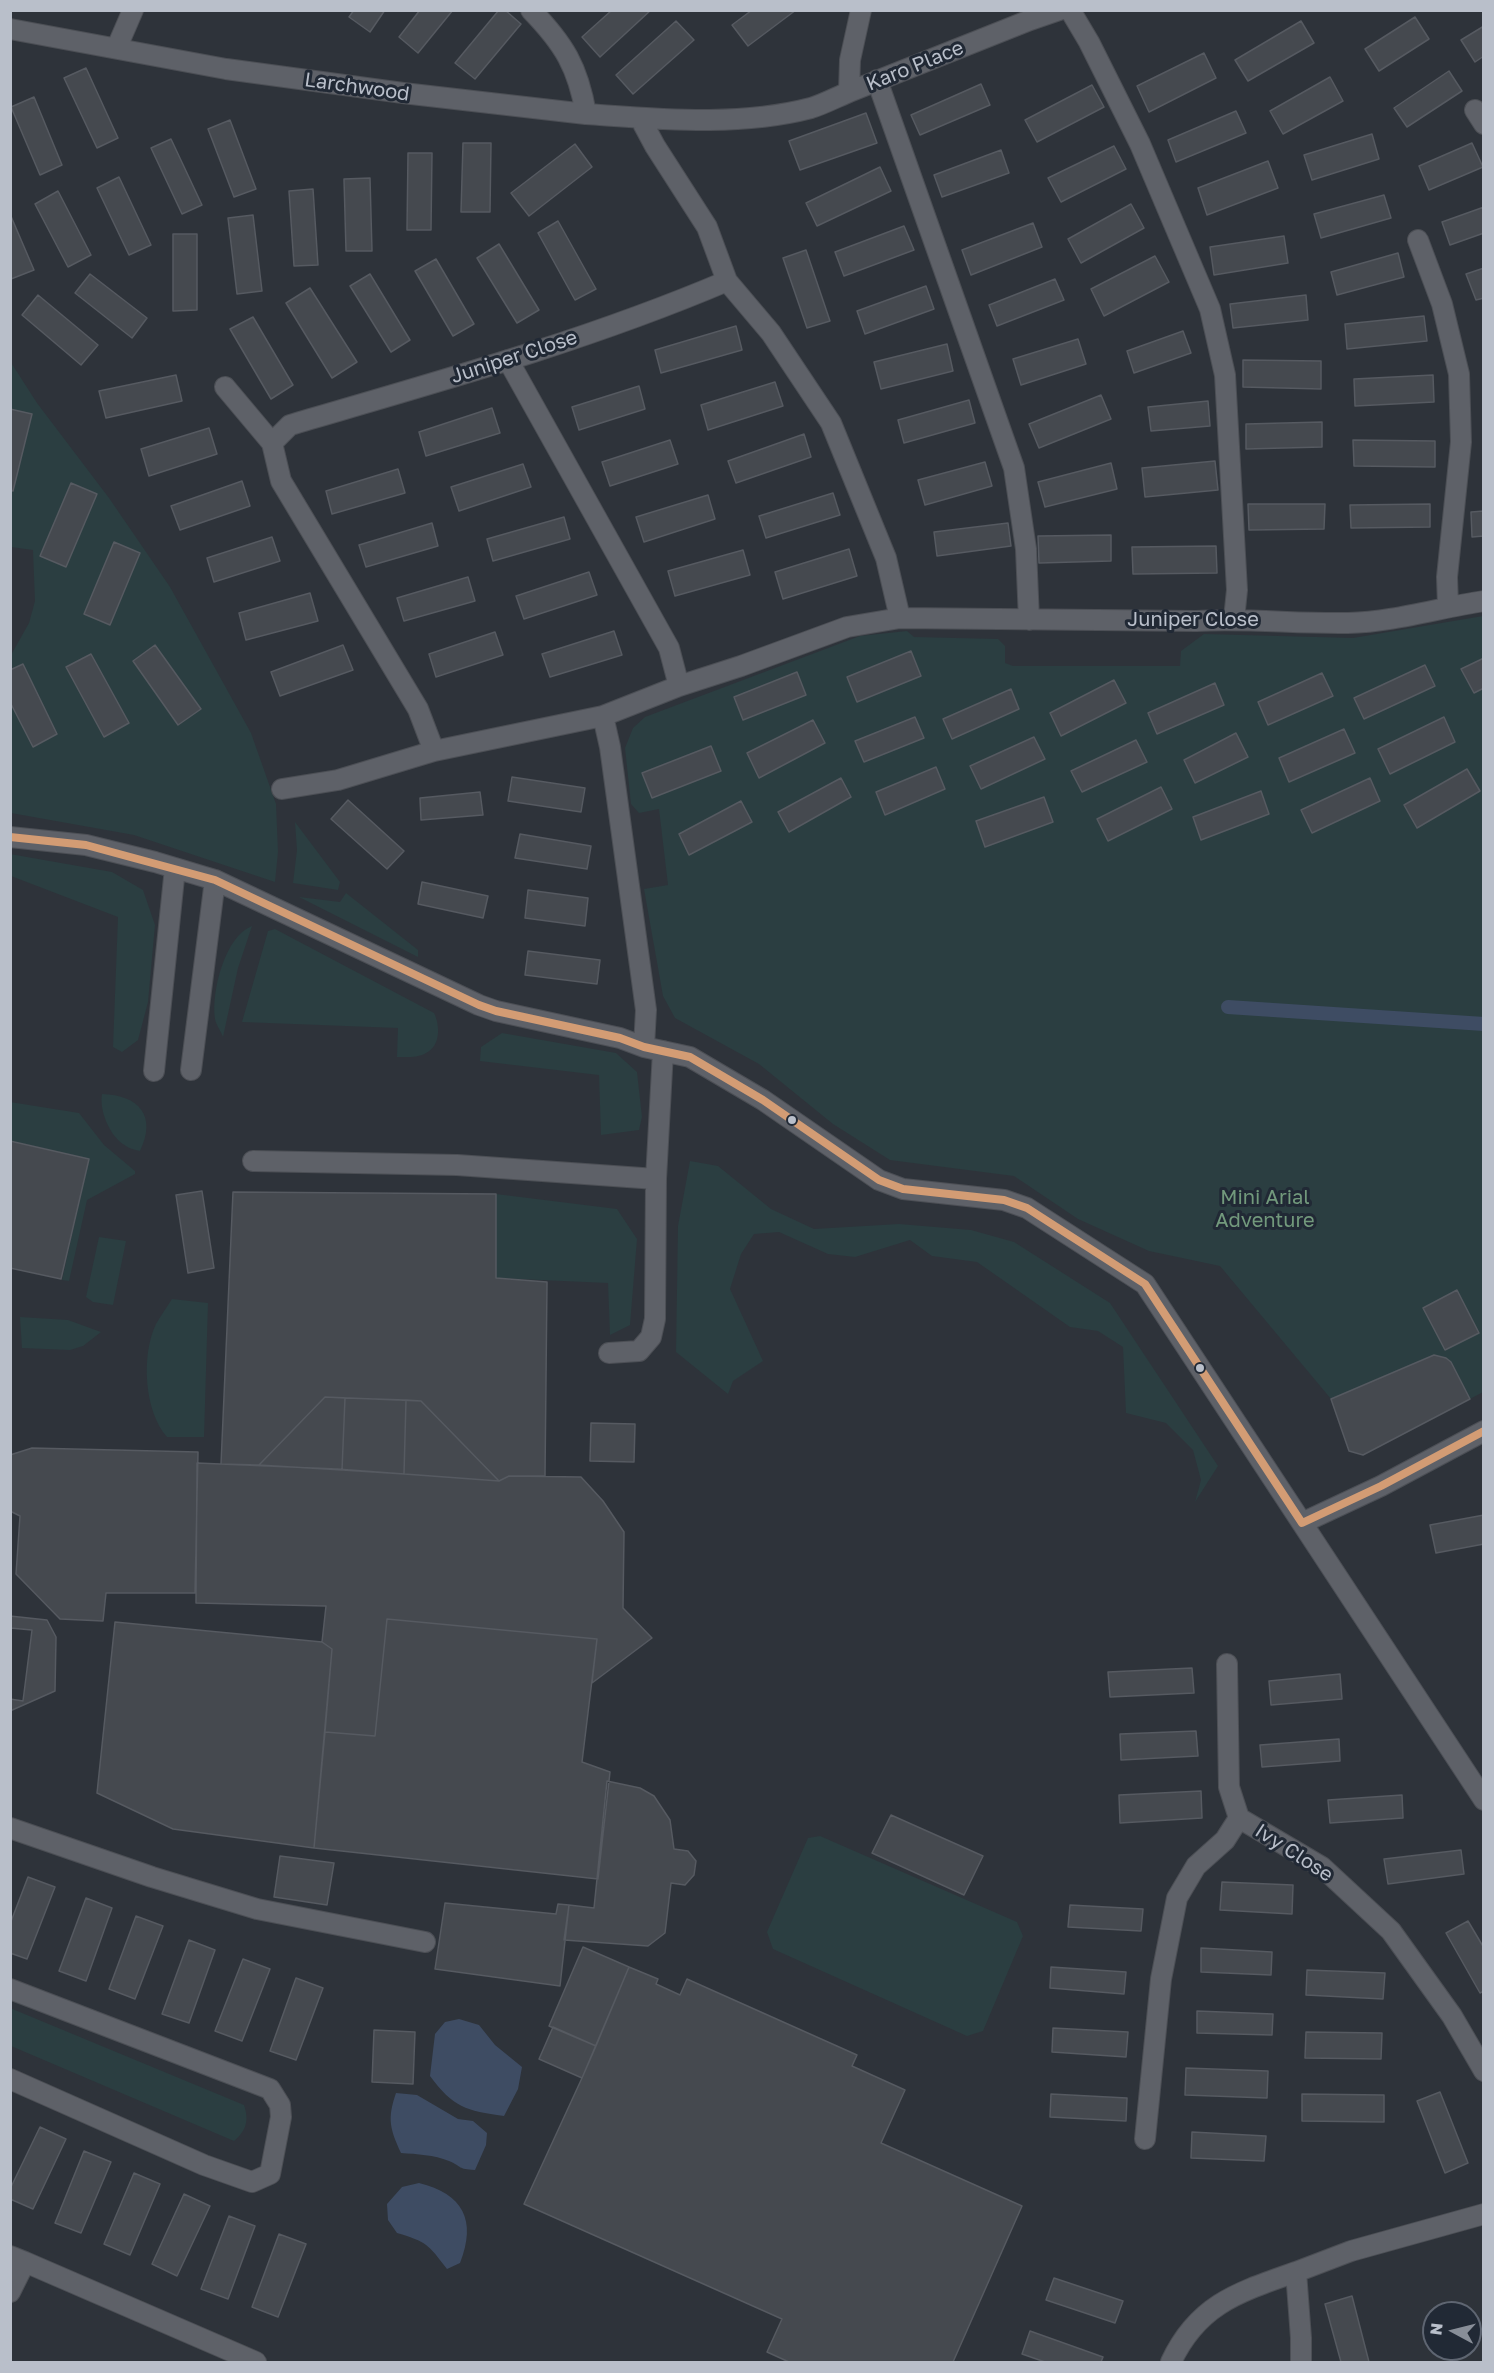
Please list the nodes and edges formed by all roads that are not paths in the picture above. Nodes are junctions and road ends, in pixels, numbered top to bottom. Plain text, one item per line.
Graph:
1 (133, 10) edge
2 (531, 10) edge
3 (861, 10) edge
4 (1059, 10) edge
5 (1070, 10) edge
6 (10, 29) edge
7 (117, 47) junction
8 (877, 80) junction
9 (849, 92) junction
10 (586, 114) junction
11 (640, 118) junction
12 (1418, 240) dead end
13 (727, 281) junction
14 (508, 360) junction
15 (225, 387) dead end
16 (272, 443) junction
17 (1484, 602) edge
18 (1448, 606) junction
19 (900, 618) junction
20 (1234, 619) junction
21 (1029, 620) junction
22 (679, 686) junction
23 (603, 716) junction
24 (434, 751) junction
25 (282, 789) dead end
26 (10, 837) edge
27 (175, 868) junction
28 (215, 880) junction
29 (654, 1049) junction
30 (191, 1070) dead end
31 (154, 1071) dead end
32 (253, 1161) dead end
33 (656, 1179) junction
34 (609, 1353) dead end
35 (1484, 1431) edge
36 (1302, 1523) junction
37 (1227, 1664) dead end
38 (1484, 1800) edge
39 (1239, 1818) junction
40 (10, 1828) edge
41 (425, 1941) dead end
42 (10, 1989) edge
43 (1484, 2071) edge
44 (10, 2079) edge
45 (1146, 2139) dead end
46 (1484, 2214) edge
47 (18, 2259) edge
48 (1296, 2272) junction
49 (10, 2292) edge
50 (256, 2362) edge
51 (1171, 2362) edge
52 (1301, 2362) edge

1 - 7 lane
2 - 10 lane
3 - 9 lane, Karo Place
4 - 8 lane, Karo Place
5 - 20 lane
6 - 7 lane, Larchwood
7 - 10 lane, Larchwood
8 - 9 lane, Karo Place
8 - 21 lane
9 - 11 lane, Larchwood
10 - 11 lane, Larchwood
11 - 13 lane
12 - 18 lane
13 - 14 lane, Juniper Close
13 - 19 lane
14 - 16 lane, Juniper Close
14 - 22 lane
15 - 16 lane
16 - 24 lane
17 - 18 lane, Juniper Close
18 - 20 lane, Juniper Close
19 - 21 lane, Juniper Close
19 - 22 lane, Juniper Close
20 - 21 lane, Juniper Close
22 - 23 lane, Juniper Close
23 - 24 lane, Juniper Close
23 - 29 lane
24 - 25 lane, Juniper Close
26 - 27 lane
27 - 28 lane
27 - 31 lane
28 - 29 lane
28 - 30 lane
29 - 33 lane
29 - 36 lane
32 - 33 lane
33 - 34 lane
35 - 36 lane
36 - 38 lane
37 - 39 lane, Ivy Close
39 - 43 lane, Ivy Close
39 - 45 lane
40 - 41 lane
42 - 44 lane
46 - 48 lane
47 - 49 lane
47 - 50 lane
48 - 51 lane
48 - 52 lane

